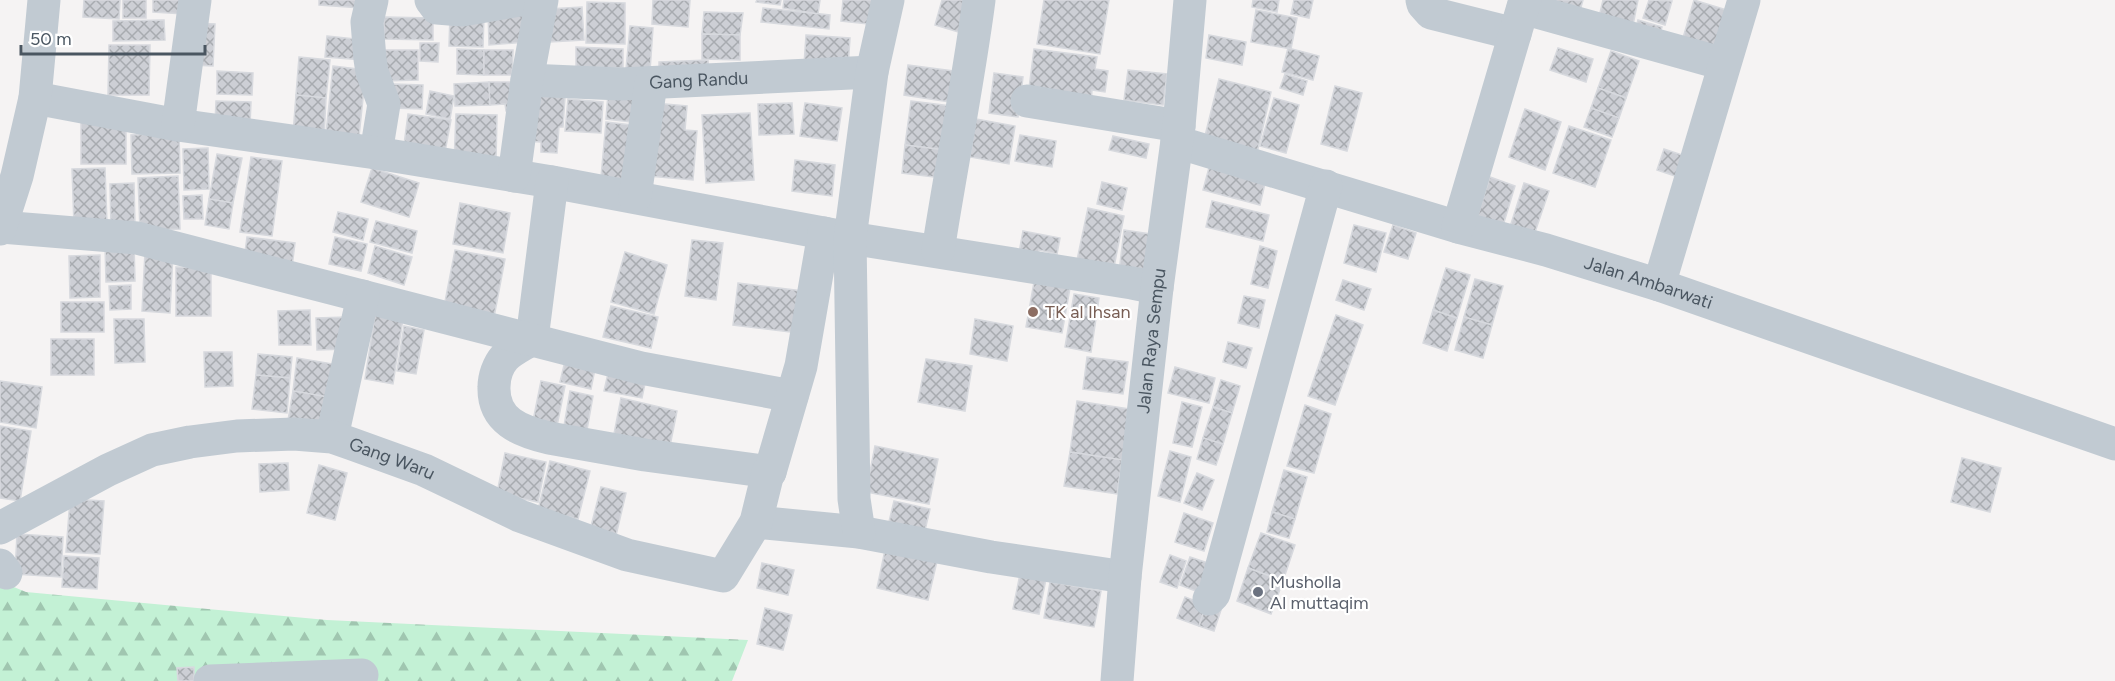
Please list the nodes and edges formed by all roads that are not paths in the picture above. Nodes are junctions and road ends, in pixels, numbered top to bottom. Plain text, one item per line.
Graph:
1 (44, 0) edge
2 (195, 0) edge
3 (372, 0) edge
4 (431, 0) edge
5 (520, 0) edge
6 (542, 0) edge
7 (888, 0) edge
8 (979, 0) edge
9 (1190, 0) edge
10 (1422, 0) edge
11 (1744, 0) edge
12 (1521, 14) edge
13 (1724, 64) junction
14 (872, 72) junction
15 (527, 80) junction
16 (651, 83) junction
17 (35, 98) junction
18 (1026, 101) dead end
19 (178, 125) junction
20 (1178, 134) junction
21 (376, 153) junction
22 (514, 176) junction
23 (552, 182) junction
24 (1326, 186) junction
25 (635, 197) junction
26 (1458, 227) junction
27 (0, 228) edge
28 (837, 236) junction
29 (938, 251) junction
30 (1659, 285) junction
31 (1157, 288) junction
32 (363, 296) junction
33 (532, 339) junction
34 (792, 396) junction
35 (332, 437) junction
36 (2115, 444) edge
37 (770, 472) junction
38 (756, 522) junction
39 (0, 528) edge
40 (859, 532) junction
41 (1125, 577) junction
42 (1209, 599) dead end
43 (362, 675) dead end
44 (210, 681) edge
45 (1117, 681) edge

1 - 17 street
2 - 19 street
3 - 21 street
4 - 5 street
6 - 15 street
7 - 14 street
8 - 29 street
9 - 20 street, Jalan Raya Sempu
10 - 12 street
11 - 13 street
12 - 13 street
12 - 26 street
13 - 30 street
14 - 16 street, Gang Randu
14 - 28 street
15 - 16 street, Gang Randu
15 - 22 street
16 - 25 street
17 - 19 street
17 - 27 street
18 - 20 street, Jalan Ambarwati
19 - 21 street
20 - 24 street, Jalan Ambarwati
20 - 31 street, Jalan Raya Sempu
21 - 22 street
22 - 23 street
23 - 25 street
23 - 33 street
24 - 26 street, Jalan Ambarwati
24 - 42 street
25 - 28 street
26 - 30 street, Jalan Ambarwati
27 - 32 street
28 - 29 street
28 - 34 street
28 - 40 street
29 - 31 street
30 - 36 street, Jalan Ambarwati
31 - 41 street, Jalan Raya Sempu
32 - 33 street
32 - 35 street
33 - 34 street
33 - 37 street
34 - 37 street
35 - 38 street, Gang Waru
35 - 39 street, Gang Waru
37 - 38 street
38 - 40 street
40 - 41 street
41 - 45 street, Jalan Raya Sempu
43 - 44 street

